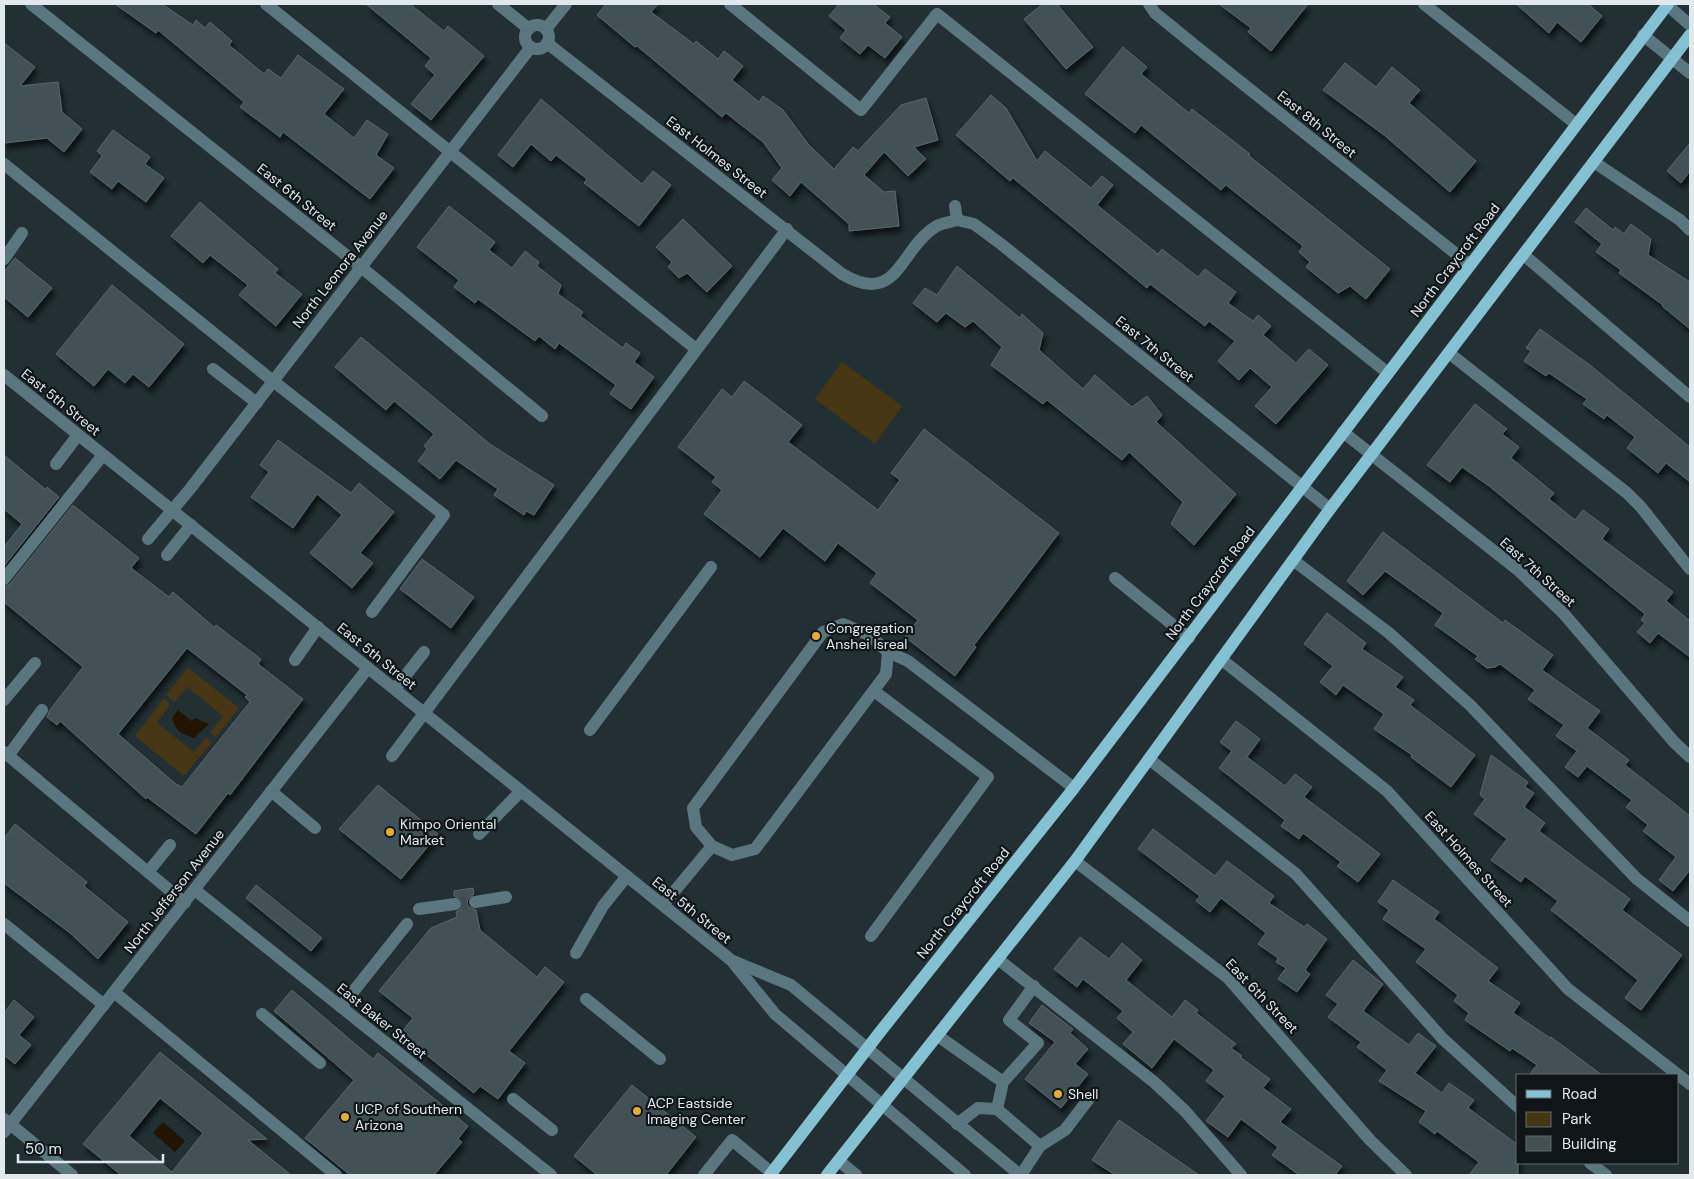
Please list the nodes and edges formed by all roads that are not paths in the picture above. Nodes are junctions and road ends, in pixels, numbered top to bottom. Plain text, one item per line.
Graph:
1 (31, 4) edge
2 (266, 4) edge
3 (498, 4) edge
4 (566, 4) edge
5 (730, 4) edge
6 (1149, 4) edge
7 (1424, 4) edge
8 (1667, 4) edge
9 (1690, 25) edge
10 (529, 29) junction
11 (546, 29) junction
12 (1643, 35) junction
13 (1690, 35) edge
14 (547, 43) junction
15 (531, 46) junction
16 (1672, 59) junction
17 (1690, 73) edge
18 (1576, 124) junction
19 (451, 150) junction
20 (1594, 162) junction
21 (4, 164) edge
22 (955, 206) dead end
23 (957, 220) junction
24 (786, 229) junction
25 (1690, 230) edge
26 (22, 233) dead end
27 (1524, 255) junction
28 (4, 259) edge
29 (1470, 265) junction
30 (361, 267) junction
31 (696, 349) junction
32 (1449, 354) junction
33 (213, 368) dead end
34 (1388, 373) junction
35 (4, 375) edge
36 (273, 381) junction
37 (1690, 397) edge
38 (257, 403) junction
39 (542, 416) dead end
40 (1343, 432) junction
41 (78, 435) junction
42 (103, 455) junction
43 (1371, 456) junction
44 (56, 464) dead end
45 (1302, 486) junction
46 (1330, 509) junction
47 (174, 511) junction
48 (191, 525) junction
49 (148, 540) dead end
50 (167, 555) dead end
51 (1293, 560) junction
52 (711, 567) dead end
53 (1690, 568) edge
54 (1115, 578) dead end
55 (4, 579) edge
56 (372, 612) dead end
57 (318, 628) junction
58 (1189, 638) junction
59 (424, 652) dead end
60 (888, 652) junction
61 (1221, 659) junction
62 (295, 660) dead end
63 (35, 663) dead end
64 (368, 668) junction
65 (394, 689) junction
66 (874, 691) junction
67 (4, 700) edge
68 (42, 710) dead end
69 (423, 712) junction
70 (590, 730) dead end
71 (6, 754) edge
72 (392, 756) dead end
73 (1690, 757) edge
74 (1149, 759) junction
75 (1074, 788) junction
76 (271, 791) junction
77 (520, 791) junction
78 (315, 828) dead end
79 (479, 834) dead end
80 (170, 845) dead end
81 (712, 846) junction
82 (1075, 861) junction
83 (148, 872) junction
84 (627, 876) junction
85 (194, 890) junction
86 (506, 897) dead end
87 (474, 902) tunnel mouth
88 (185, 903) junction
89 (455, 904) tunnel mouth
90 (663, 906) junction
91 (419, 909) dead end
92 (1690, 921) edge
93 (4, 924) edge
94 (407, 924) dead end
95 (871, 936) dead end
96 (576, 953) dead end
97 (731, 960) junction
98 (999, 960) junction
99 (1034, 986) junction
100 (114, 992) junction
101 (586, 999) dead end
102 (104, 1005) junction
103 (341, 1007) junction
104 (262, 1014) dead end
105 (938, 1036) junction
106 (867, 1049) junction
107 (660, 1060) dead end
108 (320, 1063) dead end
109 (1677, 1074) edge
110 (847, 1075) junction
111 (1679, 1075) edge
112 (904, 1079) junction
113 (1004, 1082) junction
114 (1690, 1084) edge
115 (1091, 1096) dead end
116 (513, 1099) dead end
117 (883, 1105) junction
118 (1516, 1105) edge
119 (998, 1109) junction
120 (958, 1124) junction
121 (6, 1125) edge
122 (552, 1130) dead end
123 (1040, 1146) junction
124 (839, 1161) junction
125 (1591, 1164) edge
126 (771, 1174) edge
127 (72, 1175) edge
128 (336, 1175) edge
129 (551, 1175) edge
130 (704, 1175) edge
131 (828, 1175) edge
132 (856, 1175) edge
133 (965, 1175) edge
134 (1020, 1175) edge
135 (1241, 1175) edge
136 (1406, 1175) edge
137 (1606, 1175) edge

1 - 30 street, East 6th Street
2 - 19 street
3 - 10 street
4 - 11 street
5 - 34 street
6 - 29 street, East 8th Street
7 - 18 street
8 - 9 street
8 - 12 main road, North Craycroft Road
10 - 11 street
10 - 15 street
11 - 14 street
12 - 16 street
12 - 18 main road, North Craycroft Road
13 - 16 main road
14 - 15 street
14 - 24 street, East Holmes Street
15 - 19 street, North Leonora Avenue
16 - 17 street
16 - 20 main road
18 - 29 main road, North Craycroft Road
19 - 30 street, North Leonora Avenue
19 - 31 street
20 - 25 street
20 - 27 main road
21 - 36 street
22 - 23 street
23 - 24 street, East Holmes Street
23 - 45 street, East 7th Street
24 - 31 street
26 - 28 street
27 - 32 main road
27 - 37 street
29 - 34 main road, North Craycroft Road
30 - 36 street, North Leonora Avenue
30 - 39 street, East 6th Street
31 - 69 street
32 - 43 main road
32 - 53 street
33 - 38 street
34 - 40 main road, North Craycroft Road
35 - 41 street, East 5th Street
36 - 38 street, North Leonora Avenue
36 - 56 street
38 - 47 street, North Leonora Avenue
40 - 43 street, East 7th Street
40 - 45 main road, North Craycroft Road
41 - 42 street, East 5th Street
41 - 44 street
42 - 47 street, East 5th Street
42 - 55 street
43 - 46 main road
43 - 73 street, East 7th Street
45 - 46 street, East 7th Street
45 - 58 main road, North Craycroft Road
46 - 51 main road
47 - 48 street, East 5th Street
47 - 49 street, North Leonora Avenue
48 - 50 street
48 - 57 street, East 5th Street
51 - 61 main road
51 - 92 street
52 - 70 street
54 - 58 street
57 - 62 street
57 - 64 street, East 5th Street
58 - 75 main road, North Craycroft Road
59 - 65 street
60 - 66 street
60 - 75 street
60 - 81 street
61 - 74 main road
61 - 109 street, East Holmes Street
63 - 67 street
64 - 65 street, East 5th Street
64 - 76 street, North Jefferson Avenue
65 - 69 street, East 5th Street
66 - 81 street
66 - 95 street
68 - 71 street
69 - 72 street
69 - 77 street, East 5th Street
71 - 83 street
74 - 82 main road
74 - 118 street
75 - 106 main road, North Craycroft Road
76 - 78 street
76 - 85 street, North Jefferson Avenue
77 - 79 street
77 - 84 street, East 5th Street
80 - 83 street
81 - 90 street
82 - 98 main road
82 - 136 street, East 6th Street
83 - 88 street
84 - 90 street, East 5th Street
84 - 96 street
85 - 88 street, North Jefferson Avenue
85 - 103 street, East Baker Street
86 - 87 street
88 - 100 street, North Jefferson Avenue
89 - 91 street
90 - 97 street, East 5th Street
93 - 102 street
94 - 103 street
97 - 106 street, East 5th Street
97 - 110 street, East 5th Street
98 - 99 street
98 - 105 main road
99 - 113 street
99 - 135 street
100 - 102 street, North Jefferson Avenue
100 - 128 street
101 - 107 street
102 - 121 street, North Jefferson Avenue
103 - 129 street, East Baker Street
104 - 108 street
105 - 112 main road
105 - 113 street
106 - 110 main road, North Craycroft Road
106 - 112 street, East 5th Street
110 - 117 street, East 5th Street
110 - 126 main road, North Craycroft Road
111 - 114 street, East Holmes Street
112 - 117 main road
112 - 120 street, East 5th Street
113 - 119 street
115 - 123 street
116 - 122 street
117 - 124 main road
117 - 133 street, East 5th Street
119 - 120 street
119 - 123 street
120 - 134 street, East 5th Street
121 - 127 street
123 - 134 street
124 - 131 main road
124 - 132 street
125 - 137 street
126 - 130 street

